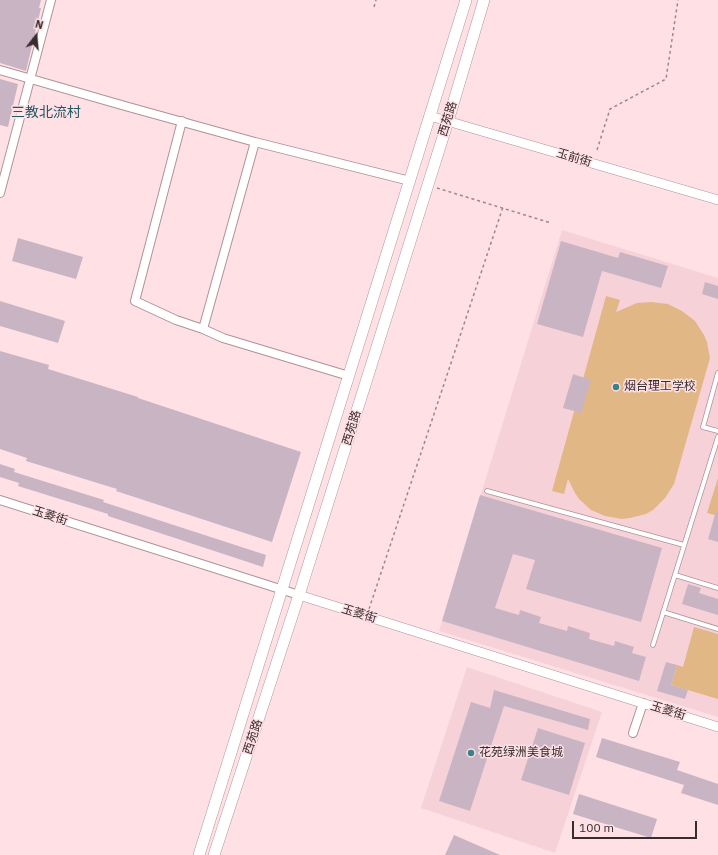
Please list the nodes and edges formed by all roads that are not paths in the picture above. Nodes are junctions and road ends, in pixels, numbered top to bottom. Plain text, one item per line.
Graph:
1 (51, 0) edge
2 (466, 0) edge
3 (484, 0) edge
4 (0, 70) edge
5 (30, 78) junction
6 (430, 116) junction
7 (448, 121) junction
8 (182, 122) junction
9 (254, 142) junction
10 (410, 181) junction
11 (0, 193) edge
12 (718, 200) edge
13 (203, 329) junction
14 (718, 373) edge
15 (349, 376) junction
16 (718, 431) edge
17 (718, 437) edge
18 (487, 491) dead end
19 (0, 500) edge
20 (684, 545) junction
21 (675, 575) junction
22 (718, 588) edge
23 (282, 590) junction
24 (299, 595) junction
25 (663, 612) junction
26 (718, 629) edge
27 (653, 645) dead end
28 (642, 703) junction
29 (718, 727) edge
30 (633, 733) dead end
31 (199, 855) edge
32 (214, 855) edge

1 - 5 street
2 - 6 main road, 西苑路
3 - 7 main road, 西苑路
4 - 5 street
5 - 8 street
5 - 11 street
6 - 7 street, 玉前街
6 - 10 main road, 西苑路
7 - 12 street, 玉前街
7 - 24 main road, 西苑路
8 - 9 street
8 - 13 street
9 - 10 street
9 - 13 street
10 - 15 main road, 西苑路
13 - 15 street
14 - 16 lane
15 - 23 main road, 西苑路
17 - 20 lane
18 - 20 lane
19 - 23 street, 玉菱街
20 - 21 lane
21 - 22 lane
21 - 25 lane
23 - 24 street, 玉菱街
23 - 31 main road, 西苑路
24 - 28 street, 玉菱街
24 - 32 main road, 西苑路
25 - 26 lane
25 - 27 lane
28 - 29 street, 玉菱街
28 - 30 street

